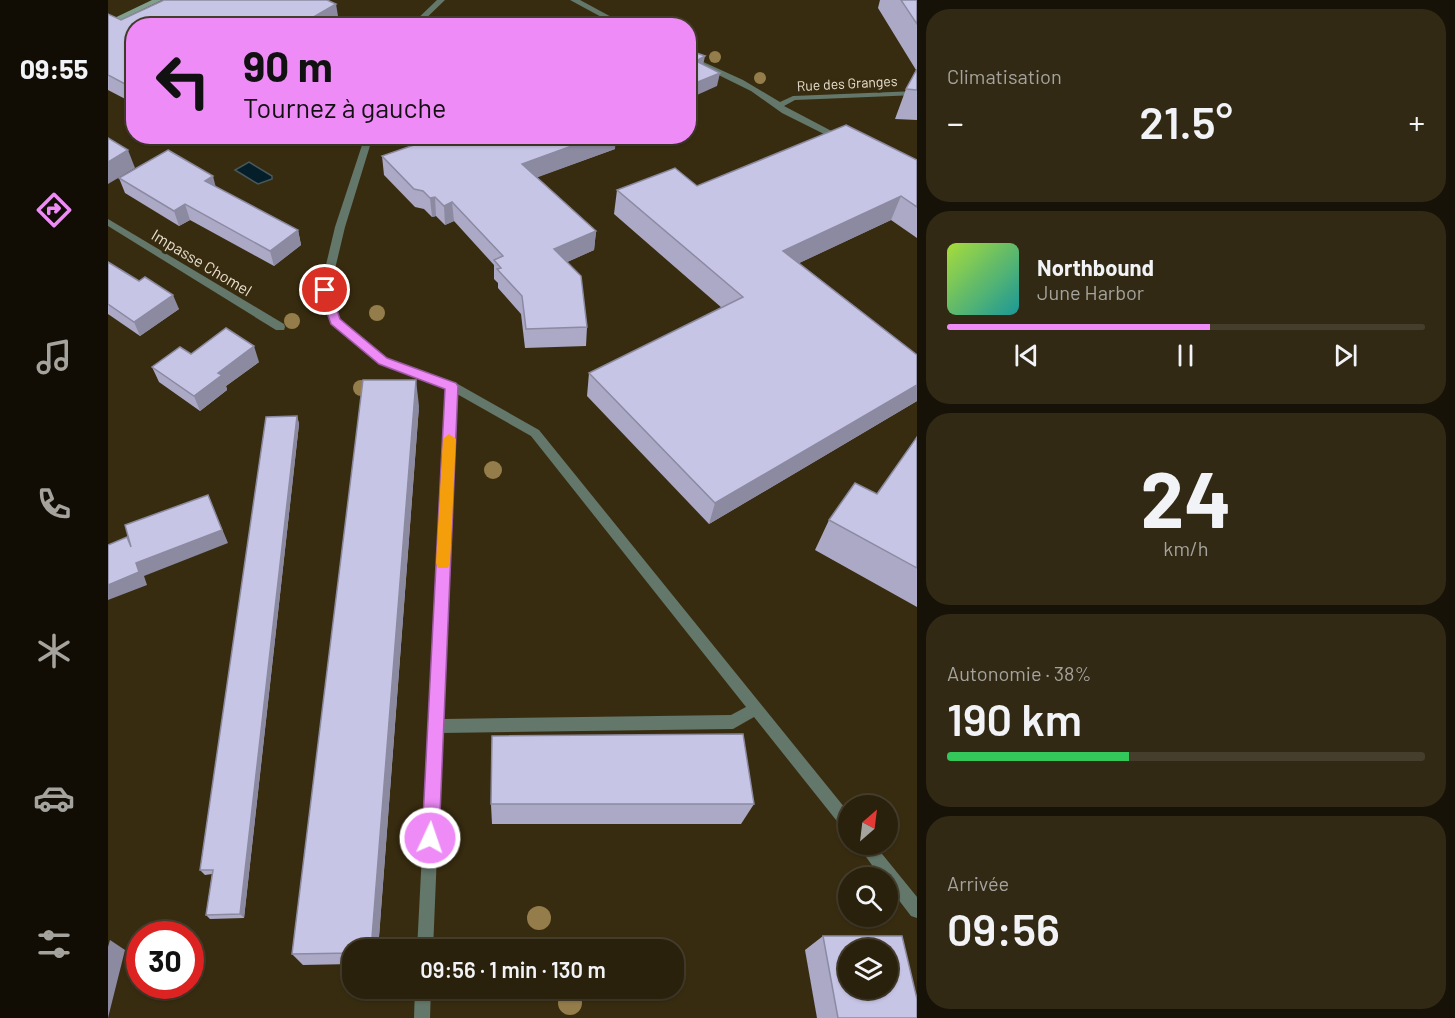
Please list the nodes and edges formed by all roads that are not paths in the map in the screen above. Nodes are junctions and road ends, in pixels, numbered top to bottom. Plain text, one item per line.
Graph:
1 (158, 0) edge
2 (441, 0) edge
3 (574, 0) edge
4 (422, 18) edge
5 (609, 18) edge
6 (108, 24) edge
7 (696, 61) edge
8 (916, 93) edge
9 (780, 105) junction
10 (366, 144) edge
11 (853, 145) edge
12 (108, 222) edge
13 (280, 327) dead end
14 (452, 386) junction
15 (756, 710) junction
16 (435, 726) junction
17 (838, 811) edge
18 (873, 855) edge
19 (916, 910) edge
20 (425, 939) edge
21 (423, 999) edge
22 (422, 1018) edge

1 - 6 main road
2 - 4 street
3 - 5 street
7 - 9 street
8 - 9 street, Rue des Granges
9 - 11 street
10 - 14 street
12 - 13 street, Impasse Chomel
14 - 15 street
14 - 16 street
15 - 16 street
15 - 17 street
16 - 20 street
18 - 19 street
21 - 22 street

